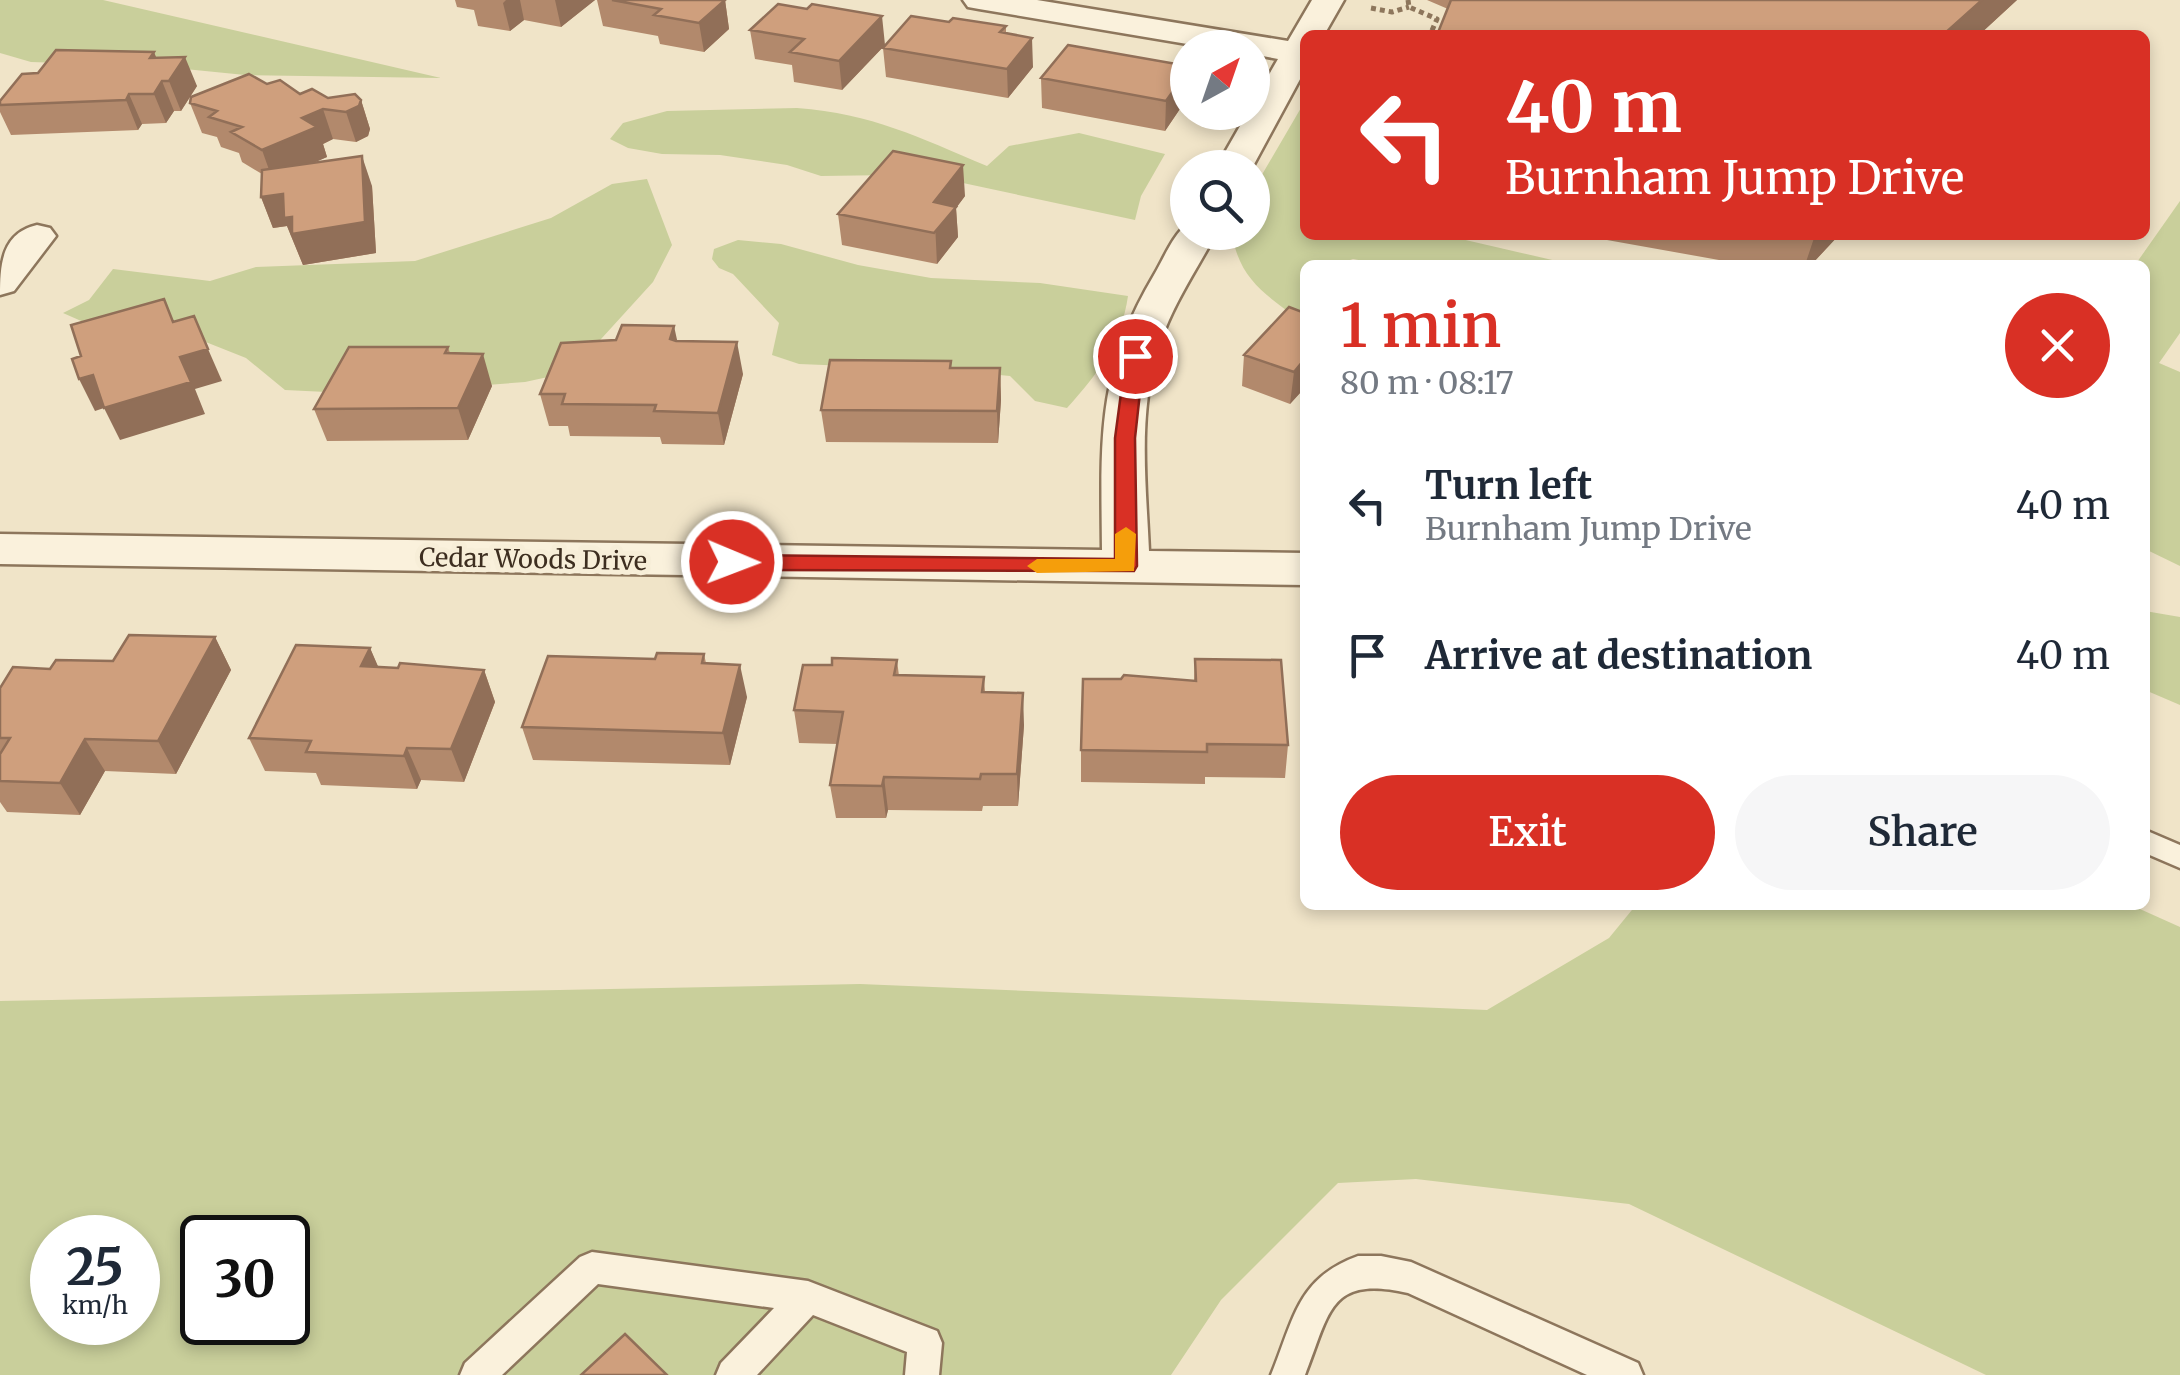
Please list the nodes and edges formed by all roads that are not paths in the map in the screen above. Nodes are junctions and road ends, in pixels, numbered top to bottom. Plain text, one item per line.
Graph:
1 (979, 0) edge
2 (1328, 0) edge
3 (1311, 30) edge
4 (1300, 41) edge
5 (1300, 49) edge
6 (1244, 150) edge
7 (37, 236) dead end
8 (1188, 250) edge
9 (0, 282) edge
10 (0, 549) edge
11 (1126, 566) junction
12 (1300, 570) edge
13 (2150, 842) edge
14 (2180, 856) edge
15 (808, 1298) junction
16 (477, 1375) edge
17 (733, 1375) edge
18 (922, 1375) edge
19 (1288, 1375) edge
20 (1626, 1375) edge

1 - 4 street
2 - 3 street
5 - 6 street
7 - 9 street
8 - 11 street
10 - 11 street, Cedar Woods Drive
11 - 12 street, Cedar Woods Drive
13 - 14 lane
15 - 16 lane
15 - 17 lane
15 - 18 lane
19 - 20 lane

